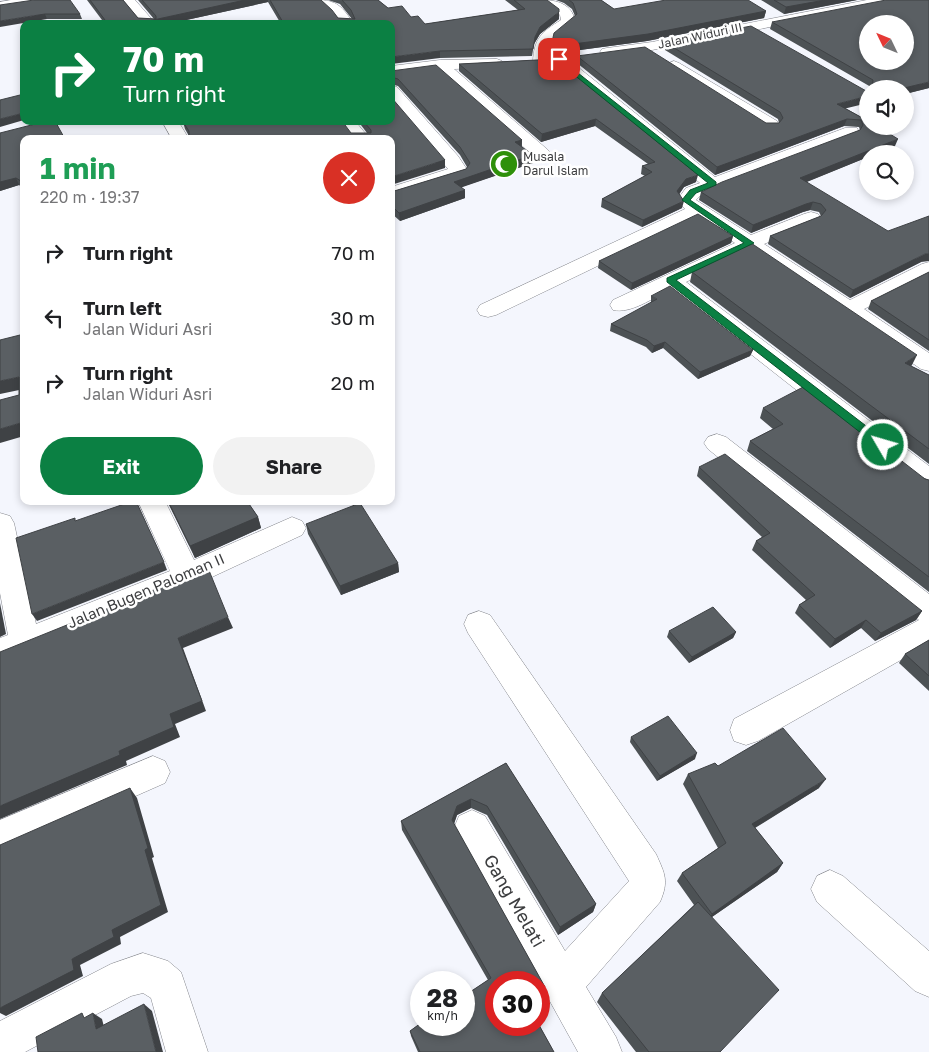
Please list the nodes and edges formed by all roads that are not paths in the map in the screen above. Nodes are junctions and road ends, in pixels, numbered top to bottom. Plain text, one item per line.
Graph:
1 (35, 0) edge
2 (128, 0) edge
3 (323, 0) edge
4 (549, 0) edge
5 (888, 0) edge
6 (0, 6) edge
7 (764, 10) edge
8 (146, 20) edge
9 (344, 20) edge
10 (781, 20) junction
11 (751, 26) junction
12 (768, 35) edge
13 (646, 47) junction
14 (550, 61) junction
15 (440, 65) junction
16 (395, 71) edge
17 (395, 95) edge
18 (350, 125) edge
19 (771, 125) edge
20 (851, 132) edge
21 (358, 135) edge
22 (542, 154) dead end
23 (713, 184) junction
24 (395, 192) edge
25 (698, 210) junction
26 (810, 218) edge
27 (750, 243) junction
28 (929, 268) edge
29 (670, 280) junction
30 (621, 305) dead end
31 (848, 309) junction
32 (488, 310) dead end
33 (929, 364) edge
34 (717, 442) dead end
35 (929, 480) edge
36 (153, 505) edge
37 (0, 523) edge
38 (292, 528) dead end
39 (187, 576) junction
40 (929, 611) edge
41 (479, 624) dead end
42 (929, 629) edge
43 (13, 647) edge
44 (746, 730) dead end
45 (153, 772) dead end
46 (472, 828) dead end
47 (0, 838) edge
48 (830, 889) dead end
49 (929, 977) edge
50 (562, 984) junction
51 (0, 1044) edge
52 (188, 1052) edge
53 (601, 1052) edge

1 - 6 street
2 - 8 street
3 - 9 street
4 - 14 street
5 - 10 street, Jalan Widuri III
7 - 10 street
10 - 11 street, Jalan Widuri III
11 - 12 street
11 - 13 street, Jalan Widuri III
13 - 14 street, Jalan Widuri III
13 - 19 street
14 - 15 street, Jalan Widuri III
14 - 23 street
15 - 16 street, Jalan Widuri III
15 - 22 street
17 - 24 street
18 - 21 street
20 - 23 street
23 - 25 street
25 - 27 street
25 - 32 street
26 - 27 street
27 - 29 street
27 - 31 street
28 - 31 street
29 - 30 street
29 - 35 street
31 - 33 street
34 - 40 street
36 - 39 street
37 - 43 street
38 - 39 street, Jalan Bugen Paloman II
39 - 43 street, Jalan Bugen Paloman II
41 - 50 street
42 - 44 street
45 - 47 street
46 - 50 street, Gang Melati
48 - 49 street
50 - 53 street, Gang Melati
51 - 52 street

